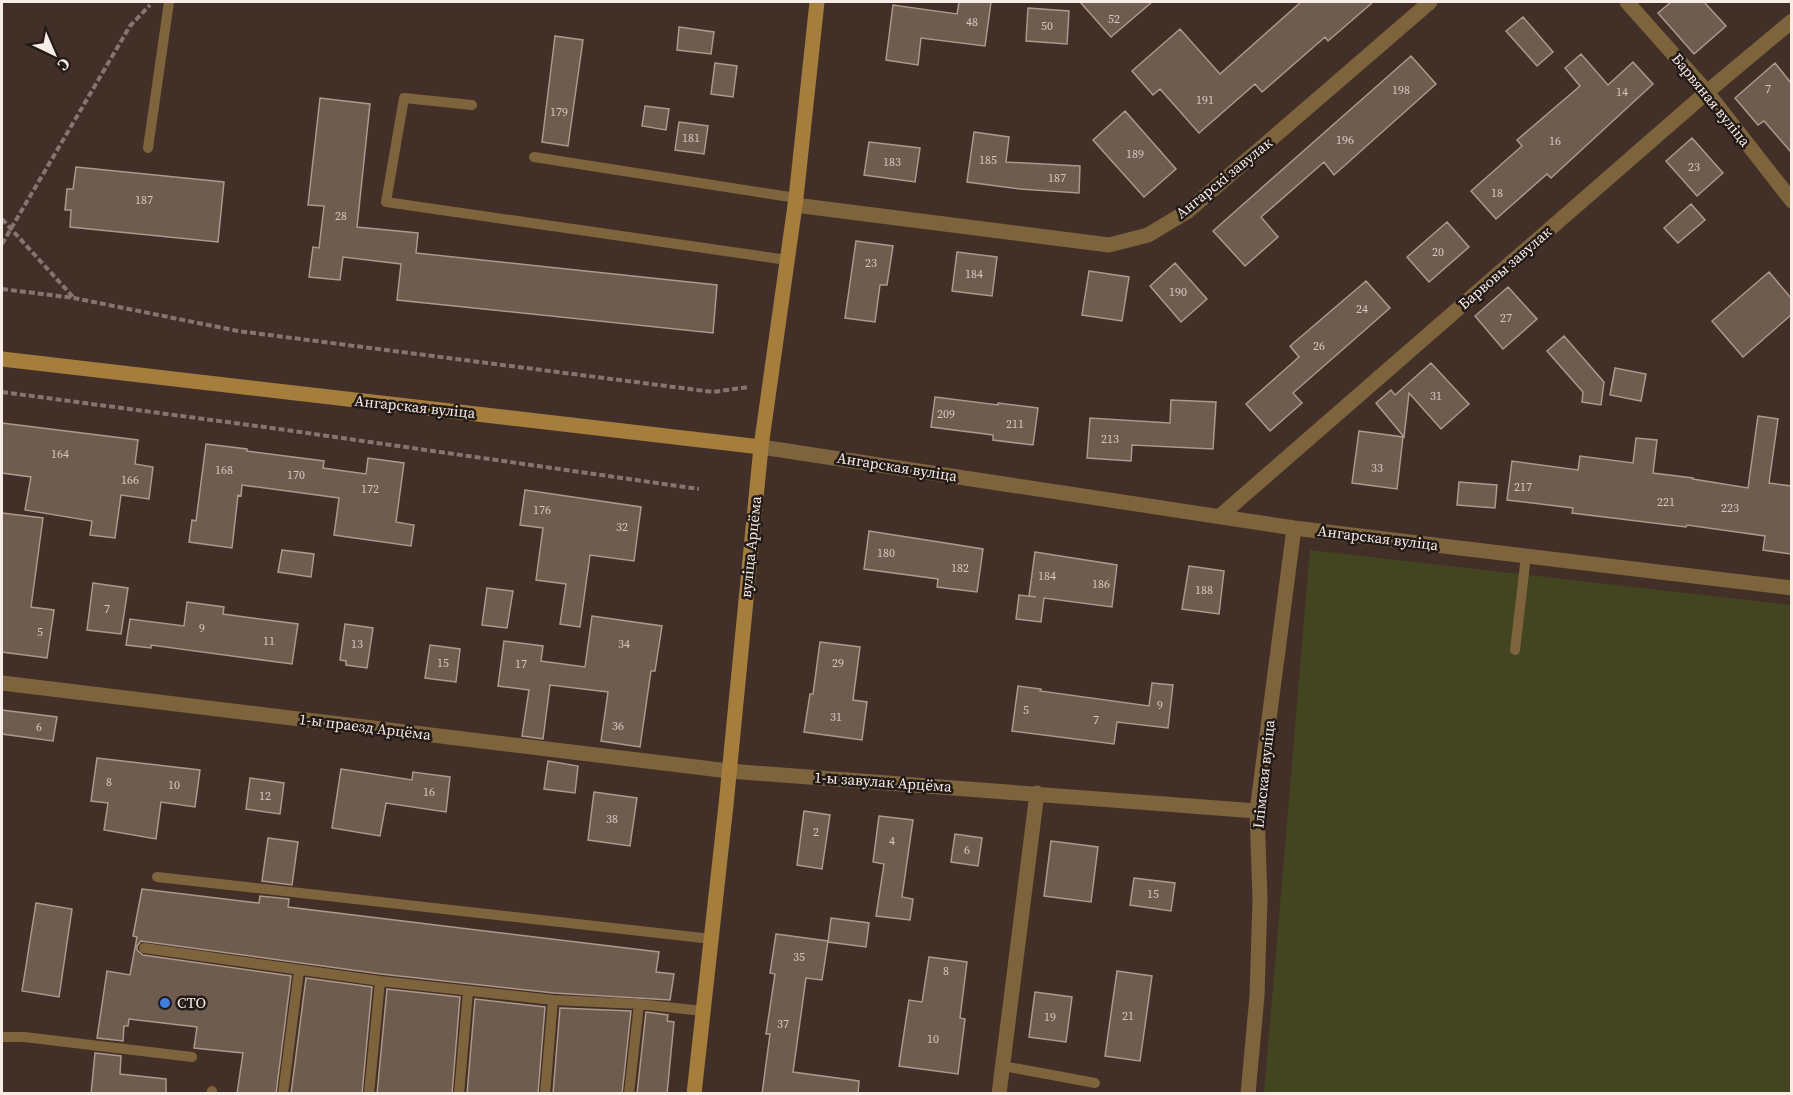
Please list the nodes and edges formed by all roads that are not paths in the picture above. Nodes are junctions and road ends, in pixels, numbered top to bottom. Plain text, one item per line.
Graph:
1 (169, 2) edge
2 (817, 2) edge
3 (1430, 2) edge
4 (1627, 2) edge
5 (1791, 21) edge
6 (1707, 92) junction
7 (472, 105) dead end
8 (148, 148) dead end
9 (534, 157) dead end
10 (796, 201) junction
11 (1791, 201) edge
12 (787, 260) junction
13 (2, 359) edge
14 (761, 447) junction
15 (1220, 516) junction
16 (1294, 528) junction
17 (1526, 556) junction
18 (1791, 588) edge
19 (1515, 650) dead end
20 (2, 683) edge
21 (729, 771) junction
22 (1037, 793) junction
23 (1257, 811) junction
24 (157, 877) dead end
25 (711, 939) junction
26 (144, 948) dead end
27 (299, 970) junction
28 (380, 981) junction
29 (468, 991) junction
30 (553, 1000) junction
31 (639, 1004) junction
32 (703, 1011) junction
33 (2, 1037) edge
34 (192, 1057) dead end
35 (1003, 1066) junction
36 (1095, 1083) dead end
37 (283, 1094) edge
38 (369, 1094) edge
39 (459, 1094) edge
40 (545, 1094) edge
41 (629, 1094) edge
42 (694, 1094) edge
43 (999, 1094) edge
44 (1248, 1094) edge

1 - 8 lane
2 - 10 street, вуліца Арцёма
3 - 10 street, Ангарскі завулак
4 - 6 street, Барвяная вуліца
5 - 6 street, Барвовы завулак
6 - 11 street, Барвяная вуліца
6 - 15 street, Барвовы завулак
7 - 12 lane
9 - 10 lane
10 - 12 street, вуліца Арцёма
12 - 14 street, вуліца Арцёма
13 - 14 street, Ангарская вуліца
14 - 15 street, Ангарская вуліца
14 - 21 street, вуліца Арцёма
15 - 16 street, Ангарская вуліца
16 - 17 street, Ангарская вуліца
16 - 23 street, Ілімская вуліца
17 - 18 street, Ангарская вуліца
17 - 19 lane
20 - 21 street, 1-ы праезд Арцёма
21 - 22 street, 1-ы завулак Арцёма
21 - 25 street, вуліца Арцёма
22 - 23 street, 1-ы завулак Арцёма
22 - 35 street
23 - 44 street, Ілімская вуліца
24 - 25 lane
25 - 32 street, вуліца Арцёма
26 - 27 lane
27 - 28 lane
27 - 37 lane
28 - 29 lane
28 - 38 lane
29 - 30 lane
29 - 39 lane
30 - 31 lane
30 - 40 lane
31 - 32 lane
31 - 41 lane
32 - 42 street, вуліца Арцёма
33 - 34 lane
35 - 36 lane
35 - 43 street

